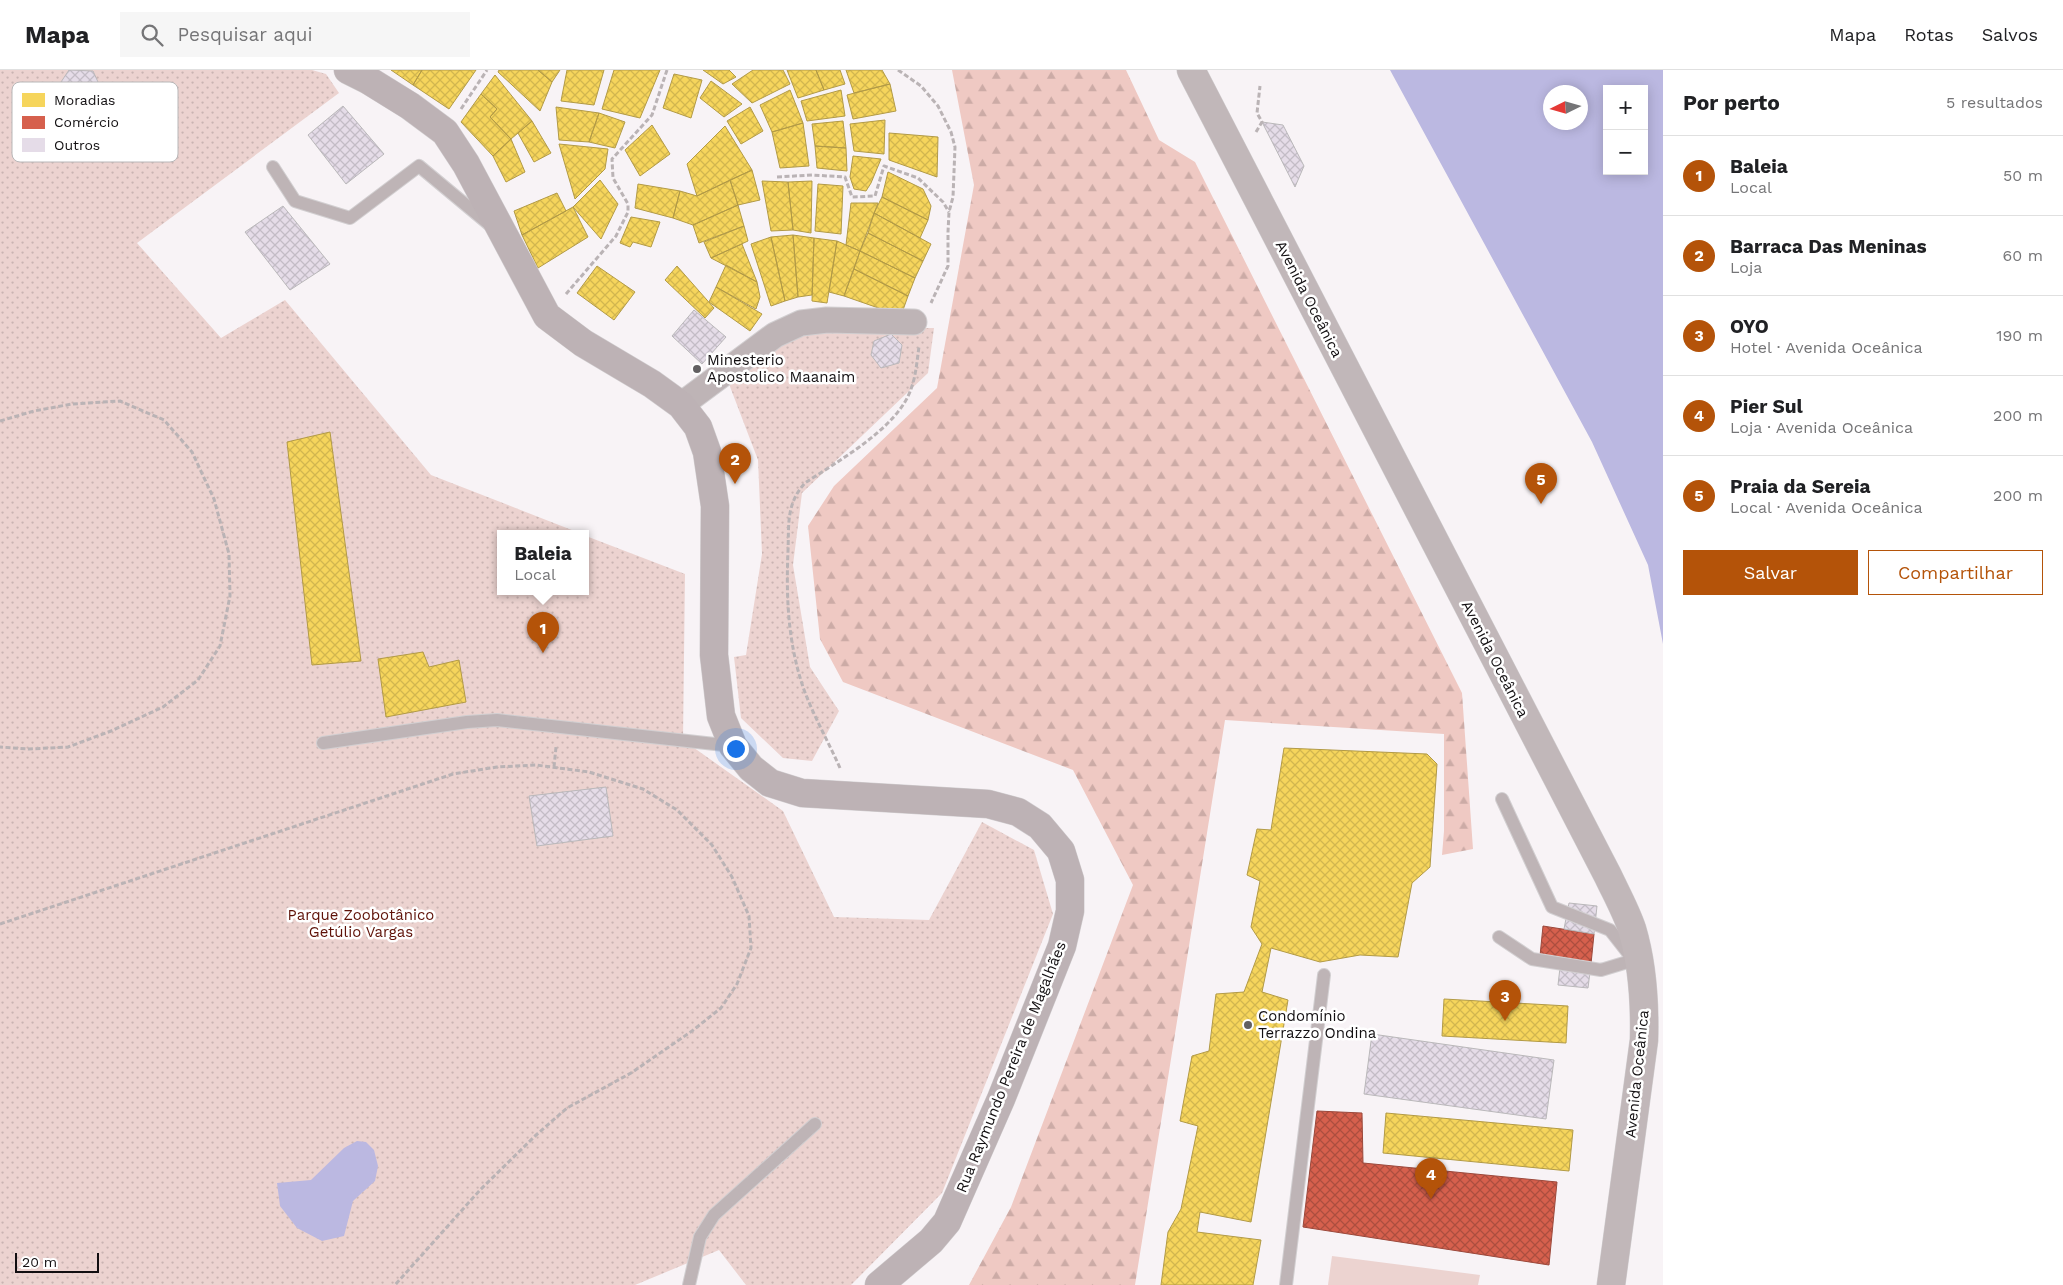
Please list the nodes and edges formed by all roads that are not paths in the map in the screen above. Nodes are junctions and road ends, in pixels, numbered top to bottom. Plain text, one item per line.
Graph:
1 (348, 70) edge
2 (1191, 70) edge
3 (273, 167) dead end
4 (505, 238) junction
5 (918, 317) road end
6 (681, 404) junction
7 (324, 742) dead end
8 (733, 746) junction
9 (1502, 799) dead end
10 (1499, 937) dead end
11 (1638, 964) junction
12 (1324, 975) dead end
13 (815, 1124) dead end
14 (689, 1285) edge
15 (879, 1285) edge
16 (1286, 1285) edge
17 (1611, 1285) edge

1 - 4 street
2 - 11 main road, Avenida Oceânica
3 - 4 lane
4 - 6 street, Rua Raymundo Pereira de Magalhães
5 - 6 street
6 - 8 street, Rua Raymundo Pereira de Magalhães
7 - 8 lane
8 - 15 street, Rua Raymundo Pereira de Magalhães
9 - 11 lane
10 - 11 lane
11 - 17 main road, Avenida Oceânica
12 - 16 lane
13 - 14 lane

